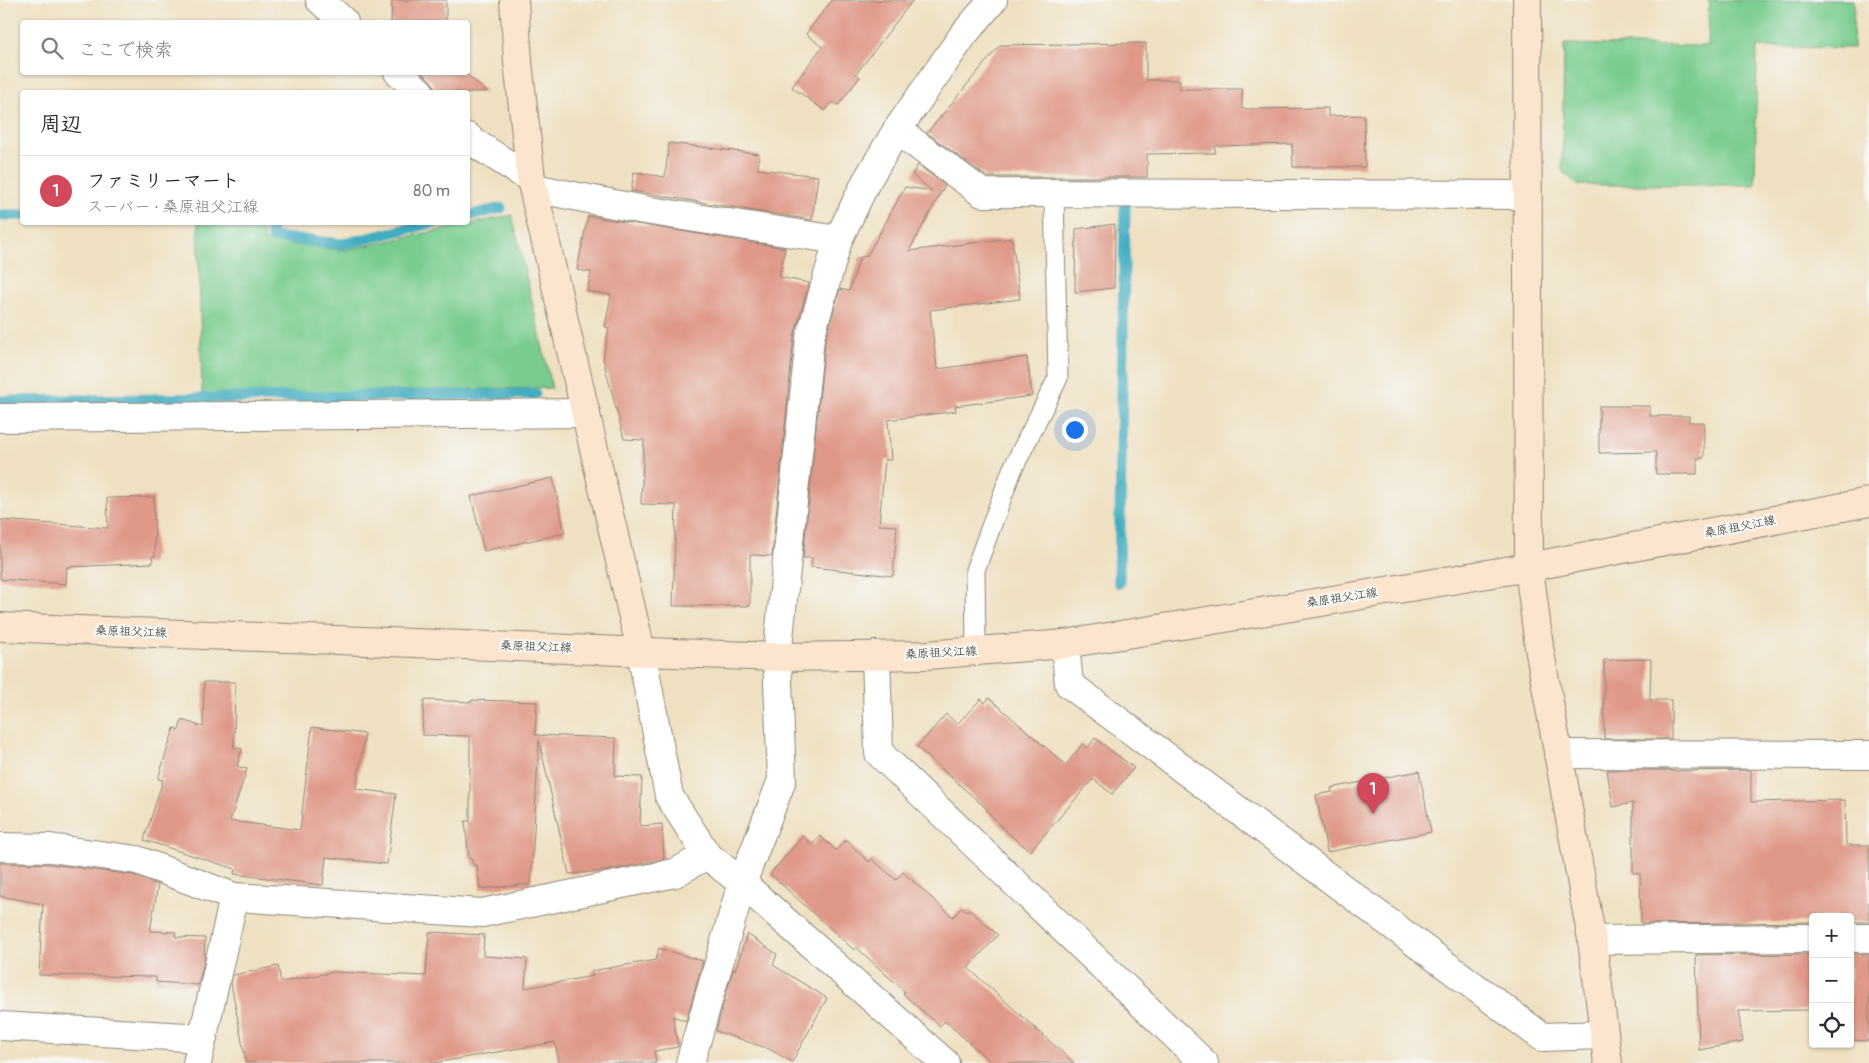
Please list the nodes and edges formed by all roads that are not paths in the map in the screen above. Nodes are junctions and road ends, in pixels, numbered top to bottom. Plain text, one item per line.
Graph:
1 (320, 0) edge
2 (514, 0) edge
3 (993, 0) edge
4 (1527, 0) edge
5 (342, 20) edge
6 (401, 75) edge
7 (418, 90) edge
8 (897, 130) junction
9 (470, 139) edge
10 (533, 183) junction
11 (1054, 194) junction
12 (1528, 195) junction
13 (838, 240) junction
14 (586, 413) junction
15 (0, 418) edge
16 (1869, 502) edge
17 (1529, 568) junction
18 (0, 627) edge
19 (1065, 644) junction
20 (976, 650) junction
21 (641, 651) junction
22 (777, 656) junction
23 (876, 656) junction
24 (1558, 754) junction
25 (1869, 755) edge
26 (0, 847) edge
27 (707, 855) junction
28 (742, 884) junction
29 (234, 897) junction
30 (1809, 938) edge
31 (1854, 938) edge
32 (1869, 938) edge
33 (1592, 940) junction
34 (0, 1026) edge
35 (1604, 1035) junction
36 (200, 1050) edge
37 (690, 1063) edge
38 (945, 1063) edge
39 (1204, 1063) edge
40 (1608, 1063) edge

1 - 5 street
2 - 10 main road
3 - 8 street
4 - 12 main road
6 - 7 street
8 - 11 street
8 - 13 street
9 - 10 street
10 - 13 street
10 - 14 main road
11 - 12 street
11 - 20 lane
12 - 17 main road
13 - 22 street
14 - 15 street
14 - 21 main road
16 - 17 main road, 桑原祖父江線
17 - 19 main road, 桑原祖父江線
17 - 24 main road
18 - 21 main road, 桑原祖父江線
19 - 20 main road, 桑原祖父江線
19 - 35 street
20 - 23 main road, 桑原祖父江線
21 - 22 main road, 桑原祖父江線
21 - 27 street
22 - 23 main road, 桑原祖父江線
22 - 28 street
23 - 39 street
24 - 25 street
24 - 33 main road
26 - 29 street
27 - 28 street
27 - 29 street
28 - 37 street
28 - 38 street
29 - 36 street
30 - 33 street
31 - 32 street
33 - 35 main road
34 - 36 street
35 - 40 main road

